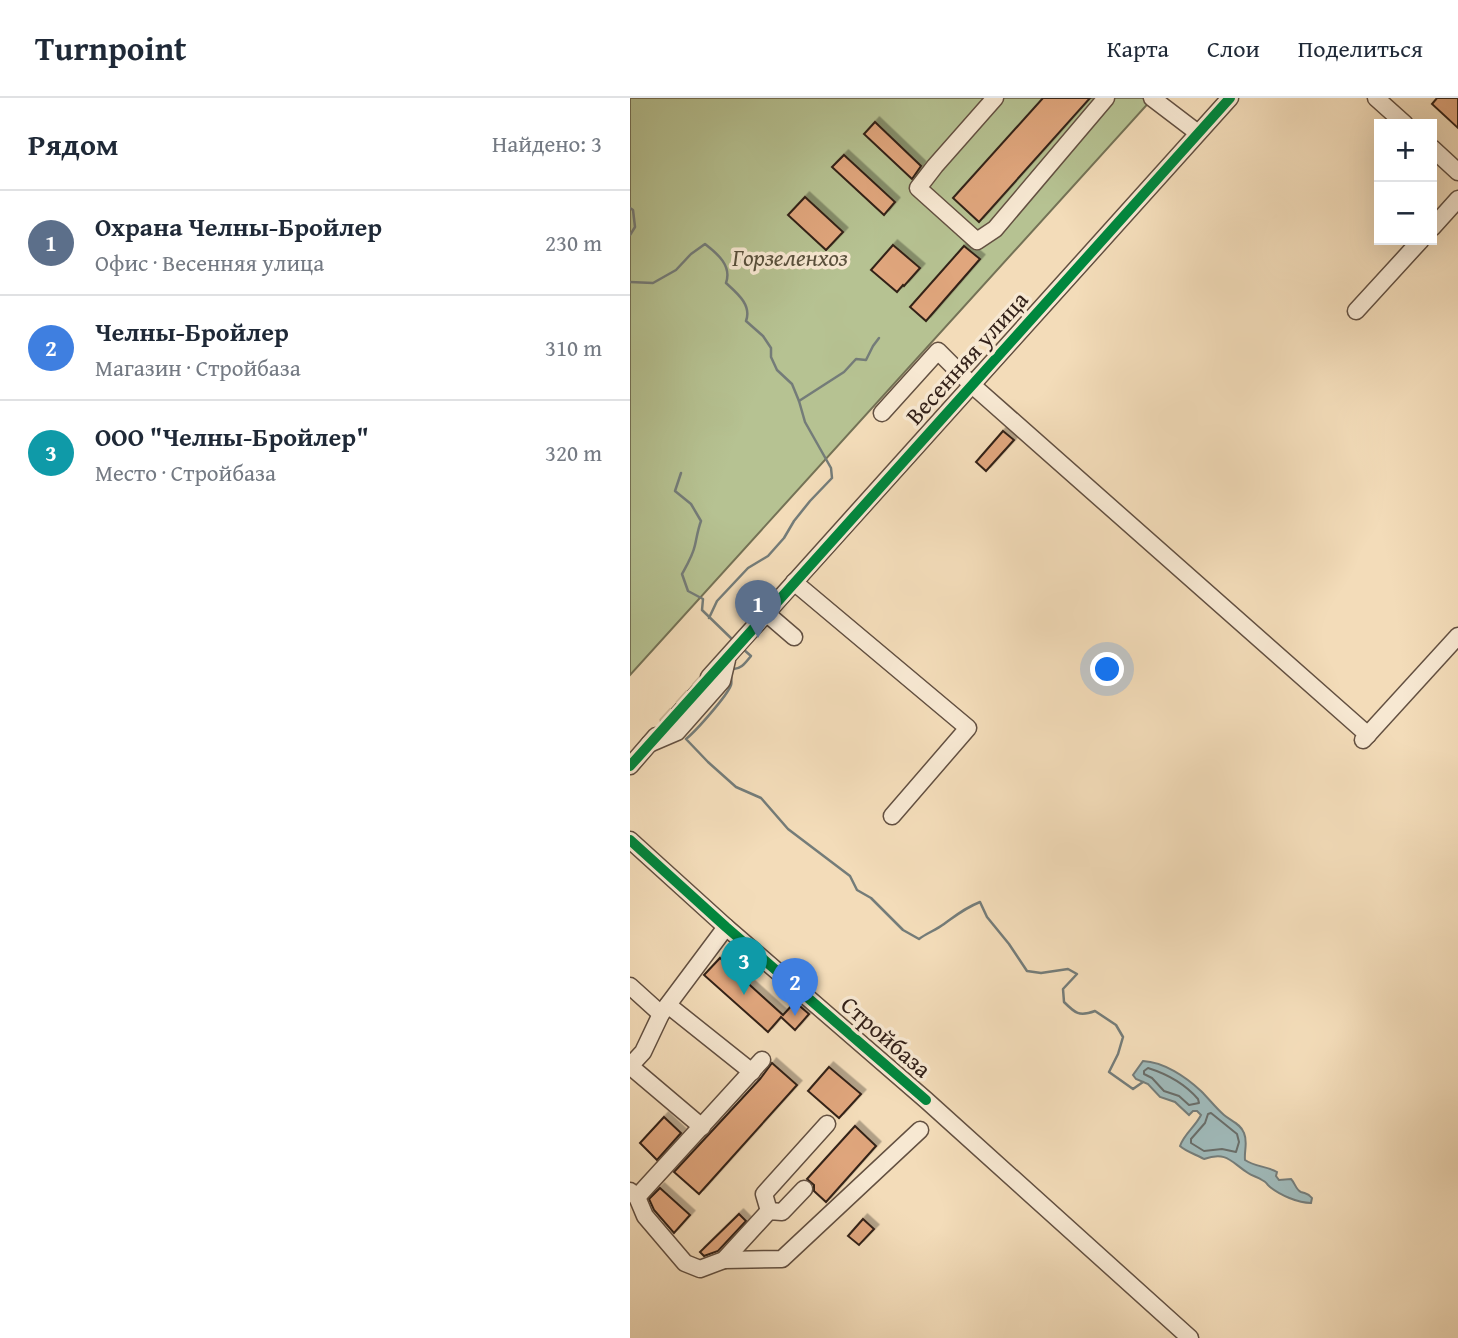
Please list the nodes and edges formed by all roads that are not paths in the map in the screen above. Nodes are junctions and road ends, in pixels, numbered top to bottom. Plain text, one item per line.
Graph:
1 (995, 98) edge
2 (1105, 98) edge
3 (1152, 98) edge
4 (1230, 98) edge
5 (1376, 98) edge
6 (1399, 119) edge
7 (1198, 133) junction
8 (1437, 153) edge
9 (1458, 172) edge
10 (1458, 199) edge
11 (1437, 222) edge
12 (1416, 245) edge
13 (1356, 312) dead end
14 (971, 384) junction
15 (882, 413) dead end
16 (794, 582) junction
17 (762, 617) junction
18 (1458, 636) edge
19 (790, 641) dead end
20 (732, 651) junction
21 (709, 677) tunnel mouth
22 (663, 728) tunnel mouth
23 (649, 744) junction
24 (630, 766) edge
25 (892, 816) dead end
26 (630, 840) edge
27 (726, 927) junction
28 (630, 986) edge
29 (665, 1010) junction
30 (630, 1066) edge
31 (827, 1124) dead end
32 (702, 1127) junction
33 (920, 1130) dead end
34 (804, 1189) dead end
35 (634, 1194) edge
36 (769, 1211) junction
37 (724, 1260) junction
38 (1190, 1338) edge

1 - 2 street
3 - 7 street
4 - 7 street, Весенняя улица
5 - 6 street
7 - 14 street, Весенняя улица
8 - 9 street
10 - 11 street
12 - 13 street
14 - 15 street
14 - 16 street, Весенняя улица
14 - 18 street
16 - 17 street, Весенняя улица
16 - 25 street
17 - 19 street
17 - 20 street, Весенняя улица
20 - 21 street, Весенняя улица
20 - 23 street
22 - 23 street
23 - 24 street
26 - 27 street, Стройбаза
27 - 29 street
27 - 38 street, Стройбаза
28 - 29 street
29 - 30 street
29 - 32 street
30 - 32 street
31 - 36 street
32 - 35 street
33 - 37 street
34 - 36 street
35 - 37 street
36 - 37 street

